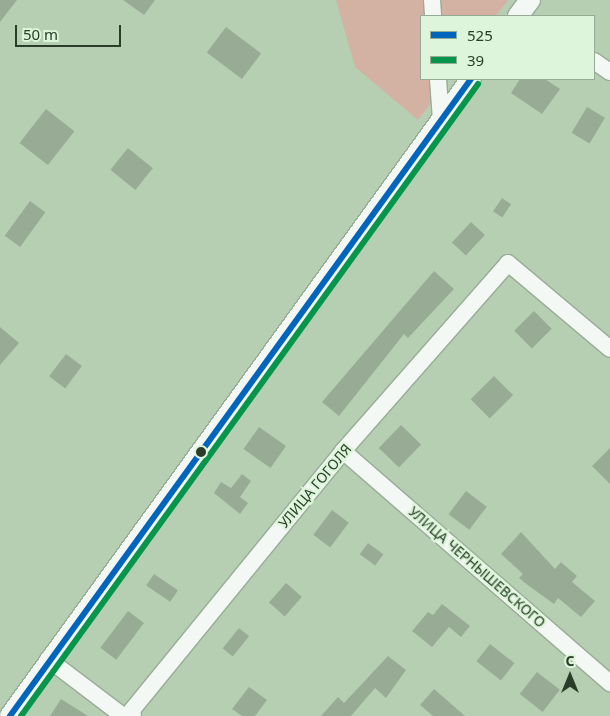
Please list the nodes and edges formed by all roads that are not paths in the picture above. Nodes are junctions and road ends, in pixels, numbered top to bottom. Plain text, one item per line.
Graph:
1 (432, 0) edge
2 (433, 15) edge
3 (595, 62) edge
4 (610, 72) edge
5 (438, 80) edge
6 (471, 80) edge
7 (441, 120) junction
8 (610, 349) edge
9 (343, 451) junction
10 (48, 659) junction
11 (610, 683) edge
12 (10, 716) edge
13 (123, 716) edge
14 (134, 716) edge

1 - 2 street
3 - 4 street
5 - 7 street
6 - 7 main road
7 - 10 main road
8 - 9 street, УЛИЦА ГОГОЛЯ
9 - 11 street, УЛИЦА ЧЕРНЫШЕВСКОГО
9 - 14 street, УЛИЦА ГОГОЛЯ
10 - 12 main road
10 - 13 street

